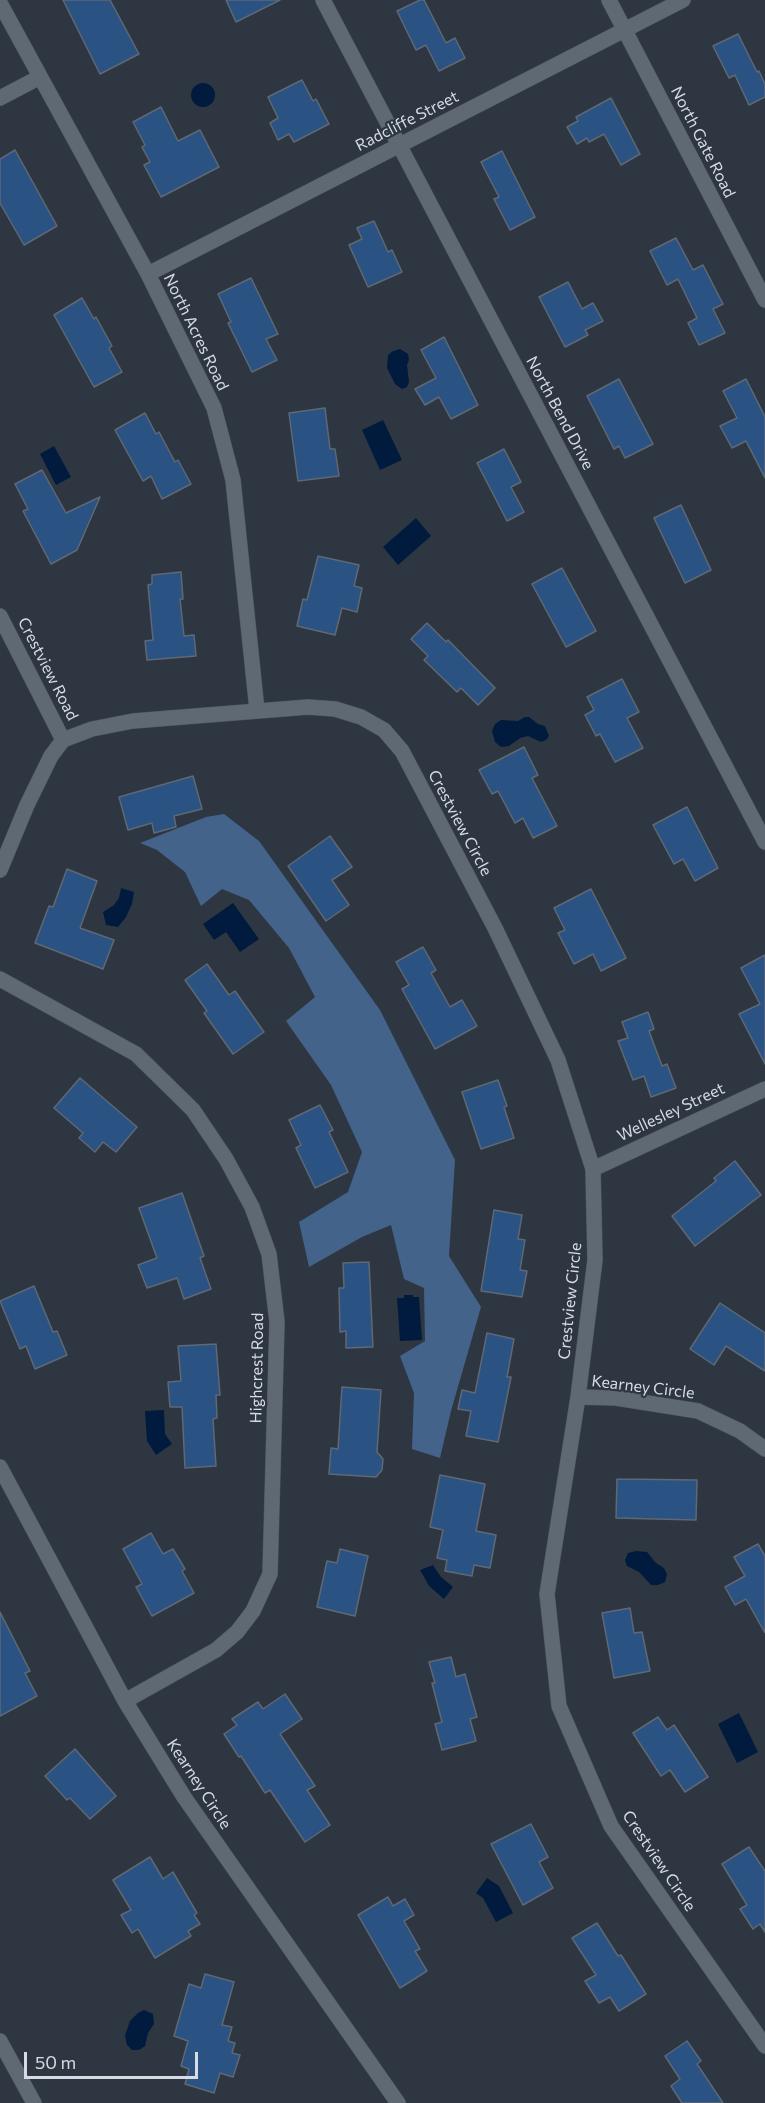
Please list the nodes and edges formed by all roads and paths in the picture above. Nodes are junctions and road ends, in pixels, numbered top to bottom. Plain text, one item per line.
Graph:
1 (323, 0) edge
2 (609, 0) edge
3 (683, 0) edge
4 (0, 3) edge
5 (625, 30) junction
6 (40, 77) junction
7 (0, 98) edge
8 (400, 145) junction
9 (148, 274) junction
10 (765, 300) edge
11 (0, 616) edge
12 (256, 710) junction
13 (63, 740) junction
14 (765, 843) edge
15 (0, 870) edge
16 (0, 979) edge
17 (765, 1089) edge
18 (593, 1169) junction
19 (578, 1397) junction
20 (765, 1449) edge
21 (0, 1467) edge
22 (125, 1701) junction
23 (0, 2041) edge
24 (765, 2046) edge
25 (34, 2103) edge
26 (398, 2103) edge

1 - 8 street, North Bend Drive
2 - 5 street, North Gate Road
3 - 5 street, Radcliffe Street
4 - 6 street, North Acres Road
5 - 8 street, Radcliffe Street
5 - 10 street, North Gate Road
6 - 7 street
6 - 9 street, North Acres Road
8 - 9 street, Radcliffe Street
8 - 14 street, North Bend Drive
9 - 12 street, North Acres Road
11 - 13 street, Crestview Road
12 - 13 street, Crestview Circle
12 - 18 street, Crestview Circle
13 - 15 street
16 - 22 street, Highcrest Road
17 - 18 street, Wellesley Street
18 - 19 street, Crestview Circle
19 - 20 street, Kearney Circle
19 - 24 street, Crestview Circle
21 - 22 street, Kearney Circle
22 - 26 street, Kearney Circle
23 - 25 street

